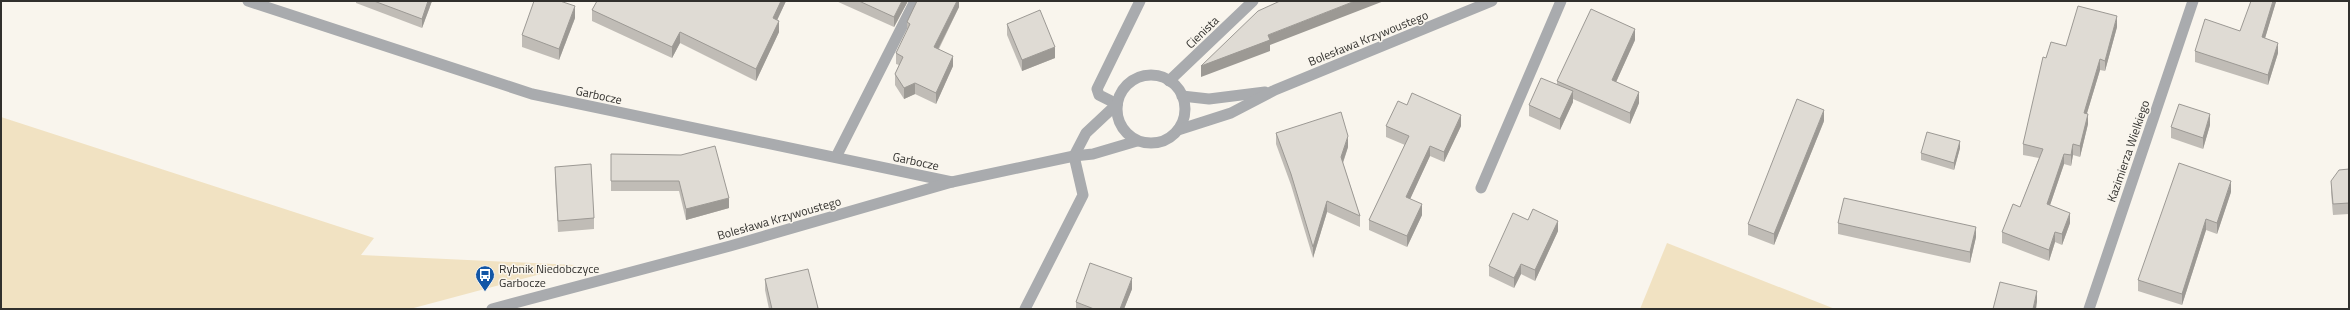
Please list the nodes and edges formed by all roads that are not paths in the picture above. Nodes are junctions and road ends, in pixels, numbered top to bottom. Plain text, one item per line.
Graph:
1 (248, 1) edge
2 (915, 1) edge
3 (1140, 1) edge
4 (1252, 1) edge
5 (1492, 1) edge
6 (1561, 1) edge
7 (2193, 1) edge
8 (1169, 81) junction
9 (1275, 90) junction
10 (1182, 96) junction
11 (1117, 104) junction
12 (1178, 130) junction
13 (1137, 141) junction
14 (1074, 156) junction
15 (836, 157) junction
16 (952, 182) junction
17 (1481, 188) dead end
18 (492, 309) edge
19 (1025, 309) edge
20 (2089, 309) edge

1 - 15 street, Garbocze
2 - 15 street
3 - 11 street
4 - 8 street, Cienista
5 - 9 street, Bolesława Krzywoustego
6 - 17 street
7 - 20 street, Kazimierza Wielkiego
8 - 10 street
8 - 11 street
9 - 10 street, Bolesława Krzywoustego
9 - 12 street, Bolesława Krzywoustego
10 - 12 street
11 - 13 street
11 - 14 street
12 - 13 street
13 - 14 street, Bolesława Krzywoustego
14 - 16 street, Bolesława Krzywoustego
14 - 19 street
15 - 16 street, Garbocze
16 - 18 street, Bolesława Krzywoustego

